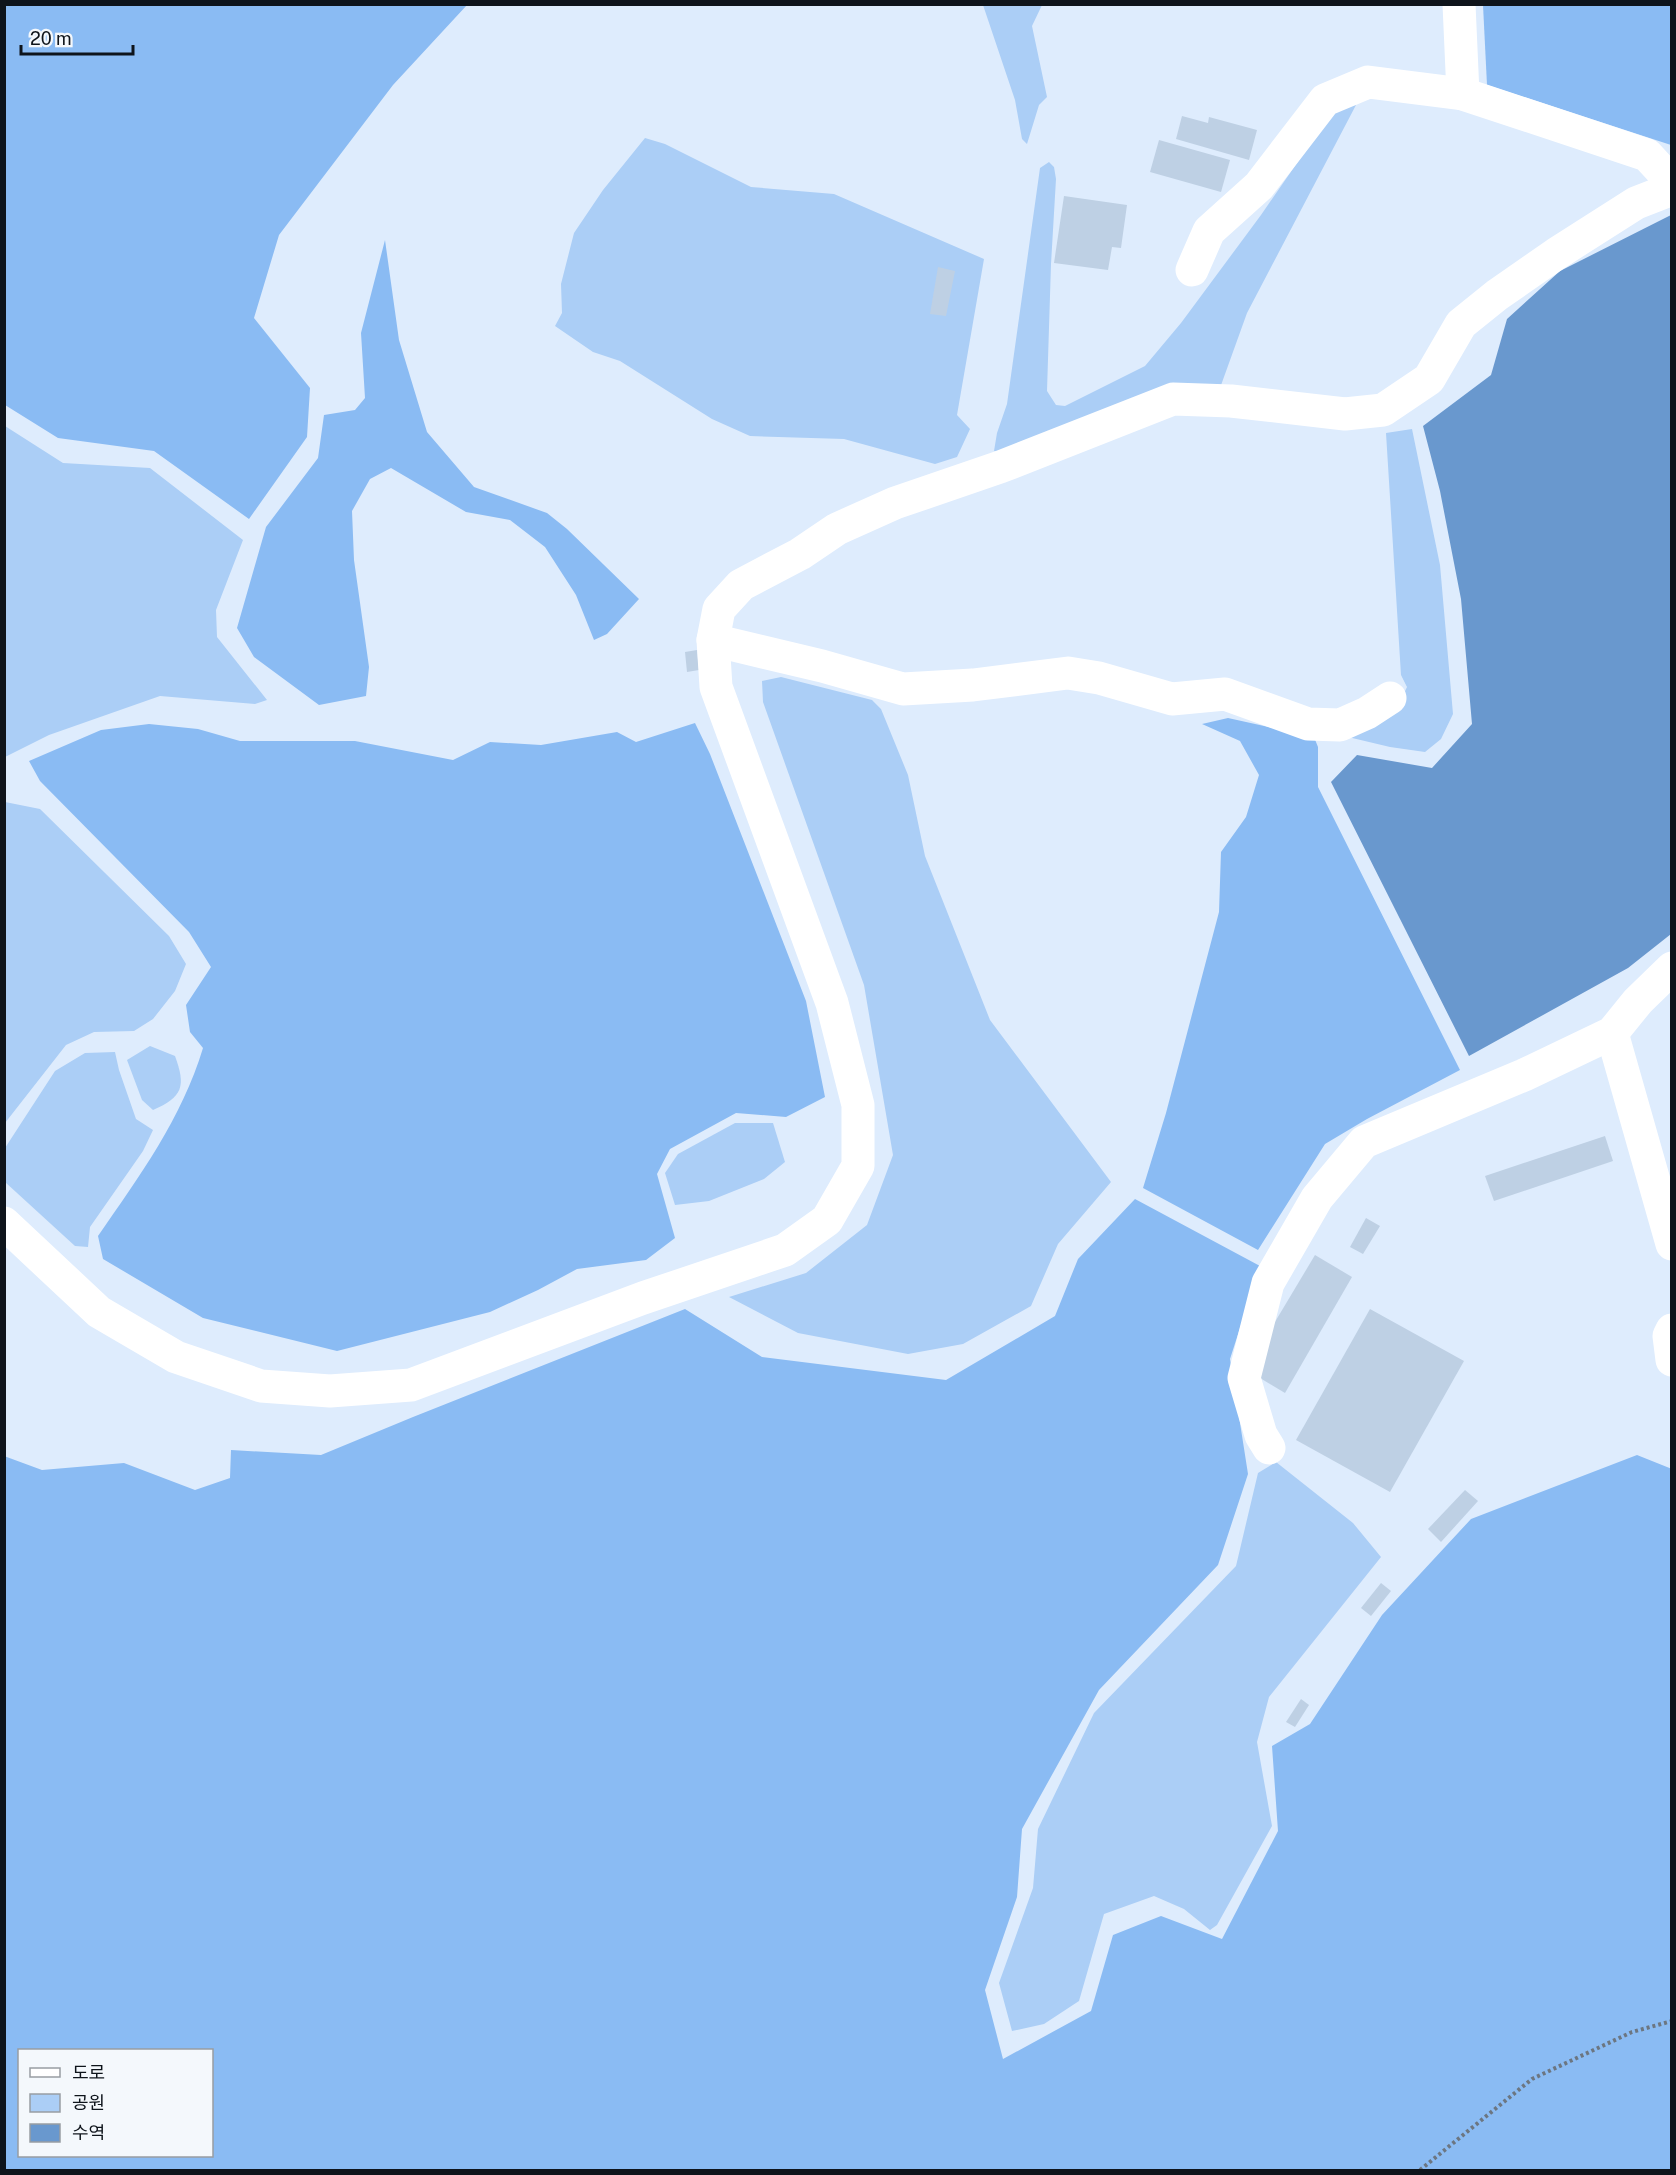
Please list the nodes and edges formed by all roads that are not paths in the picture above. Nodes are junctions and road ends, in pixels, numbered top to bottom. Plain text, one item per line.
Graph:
1 (1459, 4) edge
2 (1463, 94) junction
3 (1671, 182) edge
4 (1671, 189) edge
5 (1192, 270) dead end
6 (713, 640) junction
7 (1390, 698) dead end
8 (1671, 968) edge
9 (1612, 1033) junction
10 (4, 1223) edge
11 (1671, 1244) edge
12 (1671, 1330) edge
13 (1671, 1360) edge
14 (1269, 1448) dead end

1 - 2 street
2 - 3 street
2 - 5 street
4 - 6 street
6 - 7 street
6 - 10 street
8 - 9 street
9 - 11 street
9 - 14 street
12 - 13 street

